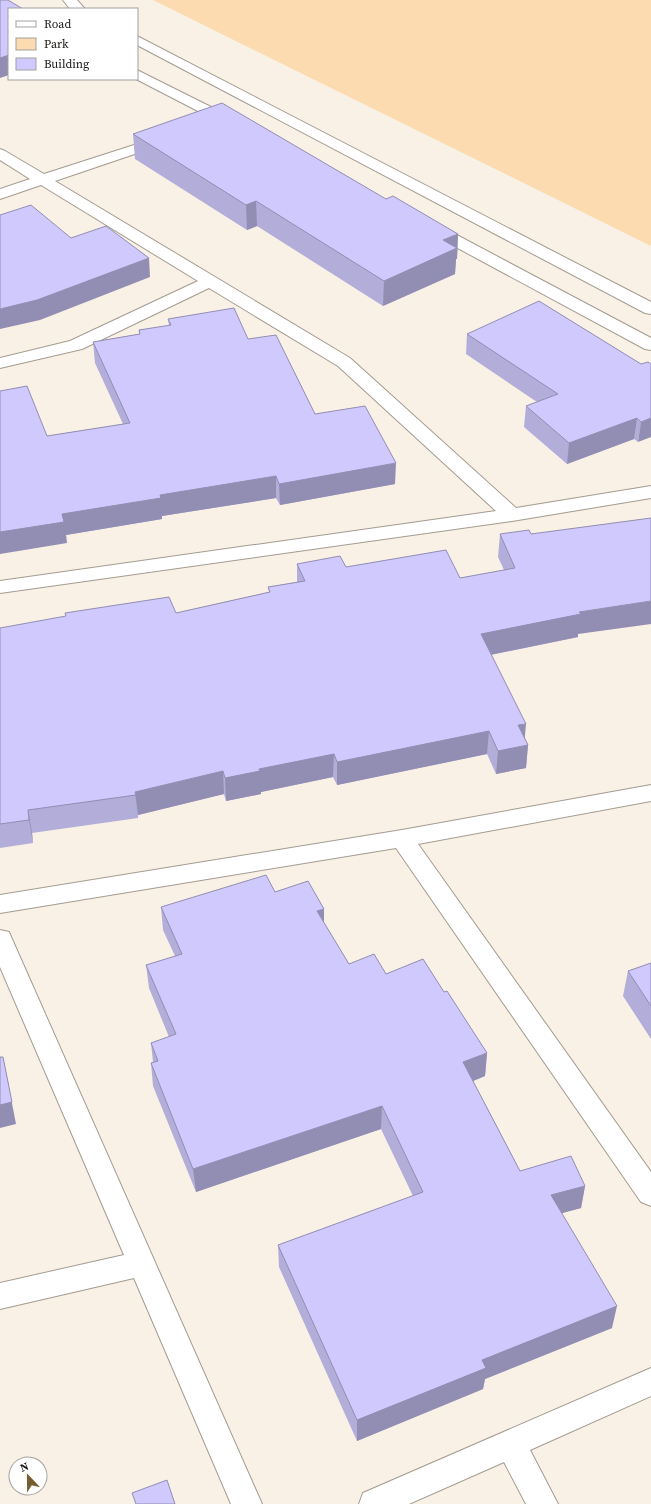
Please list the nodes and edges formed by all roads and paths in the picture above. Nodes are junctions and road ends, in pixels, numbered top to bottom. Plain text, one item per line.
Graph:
1 (70, 0) edge
2 (76, 8) edge
3 (138, 41) edge
4 (138, 75) edge
5 (225, 120) junction
6 (210, 125) edge
7 (246, 130) edge
8 (179, 135) edge
9 (0, 154) edge
10 (43, 180) junction
11 (0, 194) edge
12 (421, 222) edge
13 (210, 281) junction
14 (651, 308) edge
15 (651, 345) edge
16 (0, 363) edge
17 (651, 492) edge
18 (512, 515) junction
19 (0, 587) edge
20 (651, 793) edge
21 (402, 839) junction
22 (0, 904) edge
23 (0, 939) edge
24 (651, 1194) edge
25 (142, 1264) junction
26 (0, 1296) edge
27 (651, 1382) edge
28 (511, 1444) junction
29 (246, 1504) edge
30 (374, 1504) edge
31 (543, 1504) edge

1 - 2 street
3 - 14 street
4 - 5 street
5 - 6 street
5 - 7 street
8 - 10 street
9 - 10 street
10 - 11 street
10 - 13 street
12 - 15 street
13 - 16 street
13 - 18 street
17 - 18 street
18 - 19 street
20 - 21 street
21 - 22 street
21 - 24 street
23 - 25 street
25 - 26 street
25 - 29 street
27 - 28 street
28 - 30 street
28 - 31 street

